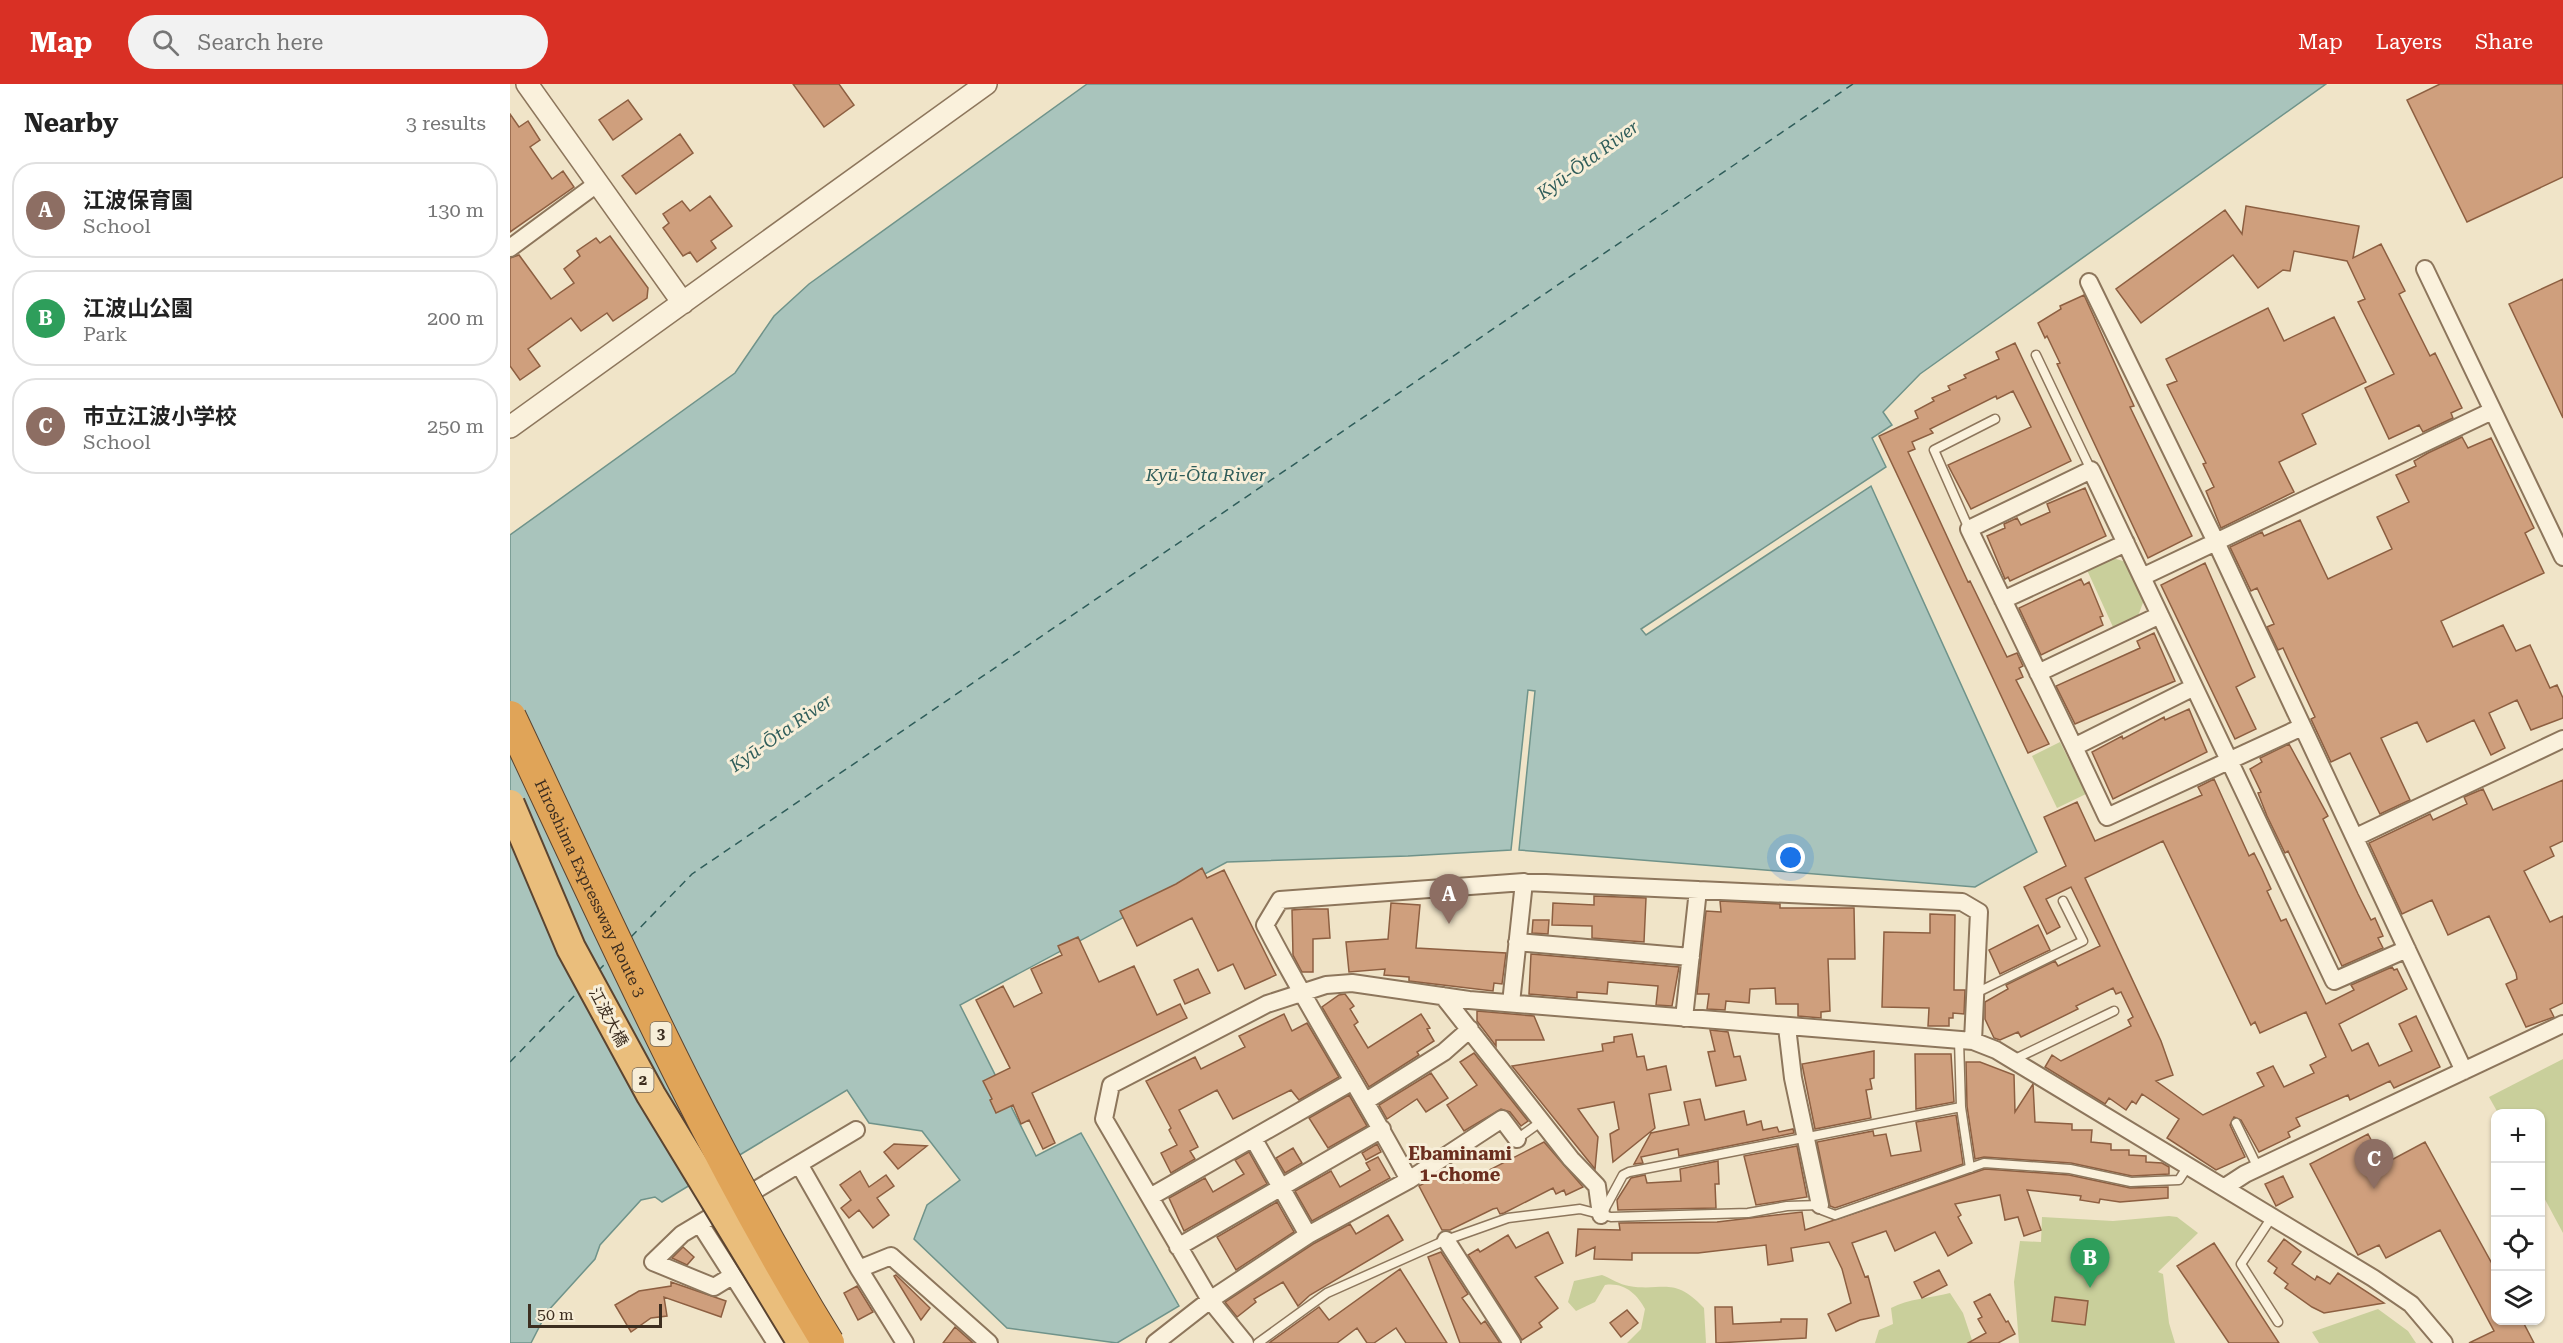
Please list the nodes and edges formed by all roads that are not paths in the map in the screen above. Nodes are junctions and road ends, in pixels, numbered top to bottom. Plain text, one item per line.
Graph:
1 (527, 84) edge
2 (986, 84) edge
3 (598, 183) junction
4 (510, 248) edge
5 (2425, 268) dead end
6 (2089, 282) dead end
7 (683, 303) junction
8 (2036, 355) dead end
9 (2492, 411) junction
10 (1995, 419) dead end
11 (510, 427) edge
12 (2091, 470) junction
13 (1969, 529) junction
14 (2216, 542) junction
15 (2126, 543) junction
16 (2563, 557) edge
17 (2142, 577) junction
18 (2003, 600) junction
19 (2160, 615) junction
20 (2038, 673) junction
21 (2194, 687) junction
22 (510, 717) edge
23 (2302, 726) junction
24 (2563, 739) edge
25 (2074, 747) junction
26 (2230, 761) junction
27 (510, 804) edge
28 (2356, 837) junction
29 (1524, 882) junction
30 (1698, 890) junction
31 (2063, 901) dead end
32 (1517, 942) junction
33 (2407, 949) junction
34 (1691, 957) junction
35 (1299, 992) junction
36 (1975, 993) junction
37 (1443, 996) junction
38 (1510, 1003) junction
39 (2114, 1011) dead end
40 (1684, 1018) junction
41 (2563, 1024) edge
42 (1787, 1027) junction
43 (1470, 1029) junction
44 (1966, 1041) junction
45 (2013, 1060) junction
46 (2464, 1071) junction
47 (1353, 1081) junction
48 (1366, 1101) junction
49 (1961, 1107) junction
50 (1542, 1121) junction
51 (2236, 1123) dead end
52 (1382, 1129) junction
53 (856, 1130) dead end
54 (1253, 1138) junction
55 (1517, 1139) joint
56 (1807, 1139) junction
57 (799, 1164) junction
58 (1970, 1167) junction
59 (2188, 1167) junction
60 (2258, 1168) junction
61 (1409, 1180) junction
62 (1281, 1187) junction
63 (2225, 1187) junction
64 (1150, 1197) junction
65 (1820, 1205) junction
66 (1601, 1215) junction
67 (2272, 1217) junction
68 (700, 1224) junction
69 (1308, 1235) junction
70 (1446, 1240) junction
71 (1178, 1247) junction
72 (859, 1269) junction
73 (732, 1276) junction
74 (1210, 1300) junction
75 (2278, 1322) dead end
76 (1162, 1341) edge
77 (776, 1343) edge
78 (802, 1343) edge
79 (828, 1343) edge
80 (905, 1343) edge
81 (989, 1343) edge
82 (1245, 1343) edge
83 (1258, 1343) edge
84 (1512, 1343) edge
85 (2444, 1343) edge

1 - 3 street
2 - 7 street
3 - 4 street
3 - 7 street
5 - 9 street
6 - 14 street
7 - 11 street
8 - 12 lane
9 - 14 street
9 - 16 street
10 - 13 lane
12 - 13 street
12 - 15 street
13 - 18 street
14 - 17 street
14 - 23 street
15 - 17 street
15 - 18 street
17 - 19 street
18 - 20 street
19 - 20 street
19 - 21 street
20 - 25 street
21 - 25 street
21 - 26 street
22 - 79 highway, Hiroshima Expressway Route 3 / 3, bridge
23 - 26 street
23 - 28 street
24 - 28 street
25 - 26 street
26 - 33 street
27 - 78 highway, 江波大橋 / 2, bridge
28 - 33 street
29 - 30 street
29 - 32 street
29 - 35 street
30 - 34 street
30 - 36 street
31 - 36 lane
32 - 34 street
32 - 38 street
33 - 46 street
34 - 40 street
35 - 37 street
35 - 47 street
35 - 64 street
36 - 44 street
37 - 38 street
37 - 43 street
38 - 40 street
39 - 45 lane
40 - 42 street
41 - 46 street
42 - 44 street
42 - 56 street
43 - 48 street
43 - 50 street
44 - 45 street
44 - 49 lane
45 - 59 street
46 - 60 street
47 - 48 street
47 - 54 street
48 - 52 street
49 - 56 lane
49 - 58 lane
50 - 55 lane
50 - 66 street
51 - 60 lane
52 - 61 street
52 - 62 street
53 - 57 street
54 - 62 street
54 - 64 street
55 - 61 street
56 - 65 street
56 - 66 lane
57 - 68 street
57 - 72 street
58 - 59 lane
58 - 65 lane
59 - 63 street
60 - 63 street
61 - 69 street
62 - 69 street
62 - 71 street
63 - 67 street
64 - 71 street
65 - 66 lane
66 - 70 lane
67 - 75 lane
67 - 85 street
68 - 73 street
68 - 73 street
69 - 74 street
70 - 83 lane
70 - 84 street
71 - 74 street
72 - 80 street
72 - 81 street
73 - 77 street
74 - 76 street
74 - 82 street

